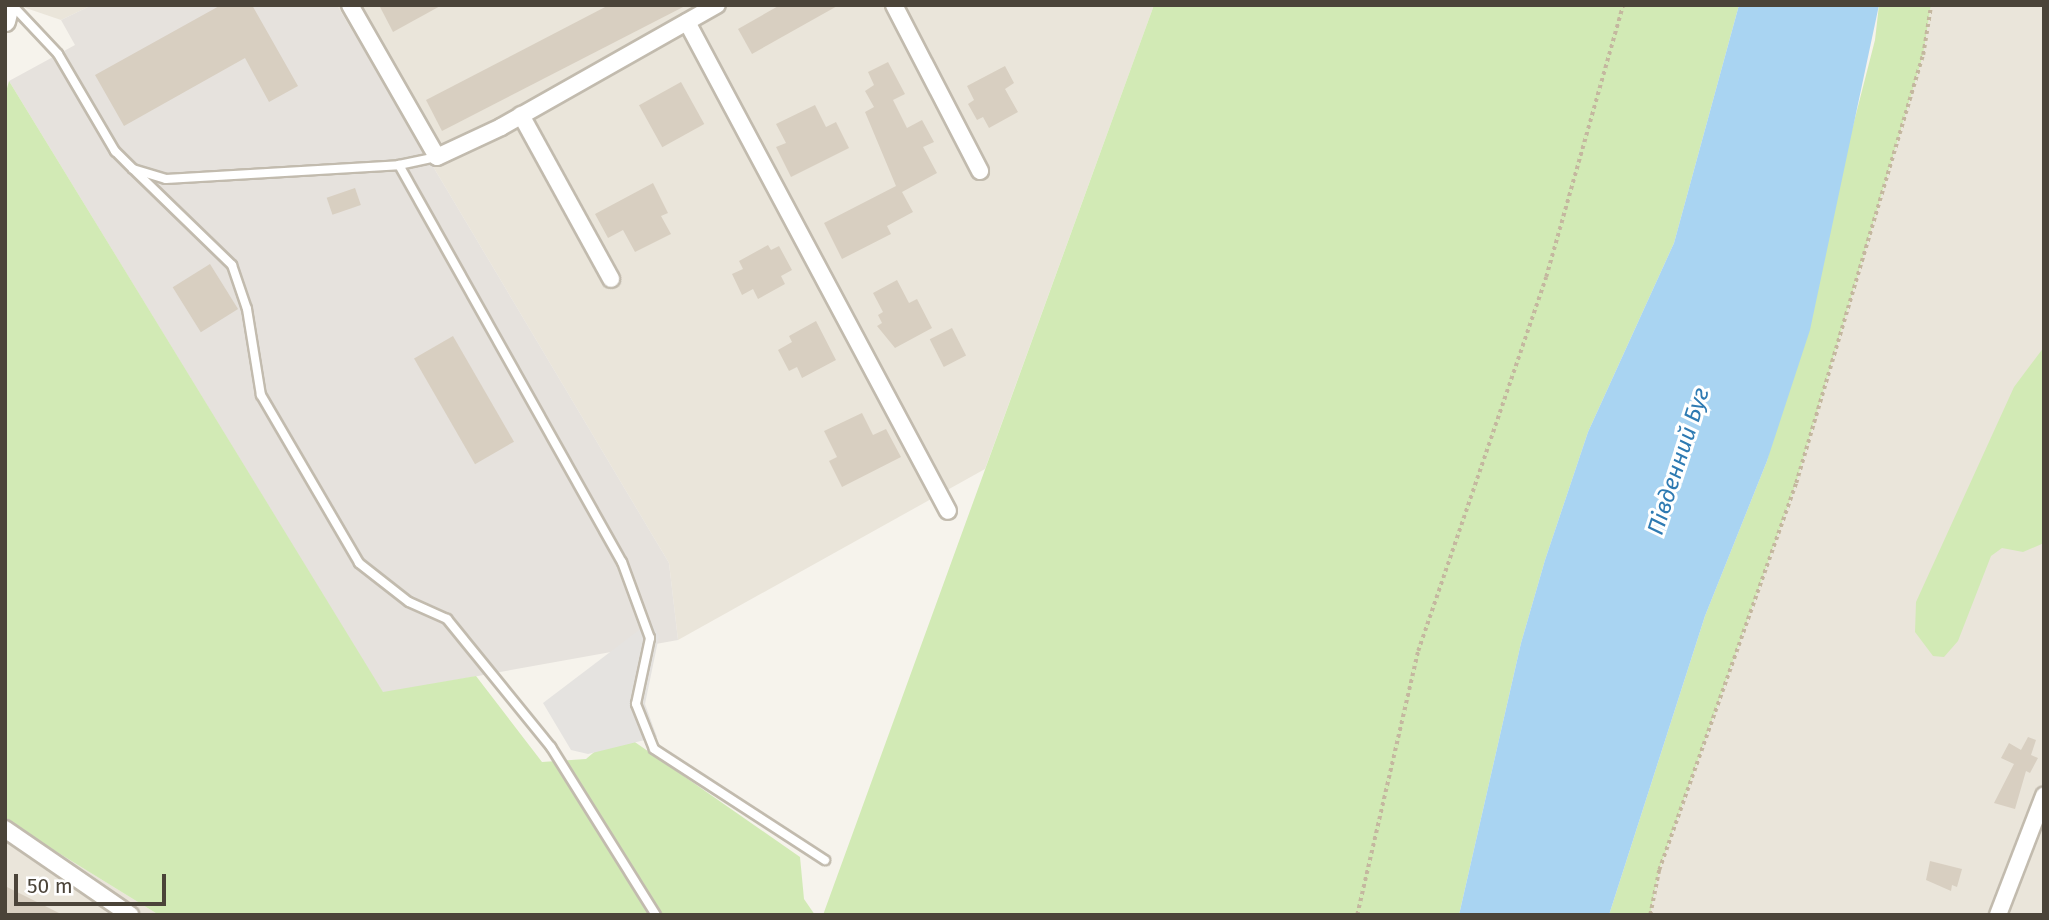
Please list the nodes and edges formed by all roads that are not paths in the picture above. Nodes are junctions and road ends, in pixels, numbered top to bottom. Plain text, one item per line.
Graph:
1 (11, 5) edge
2 (351, 5) edge
3 (717, 5) edge
4 (894, 5) edge
5 (5, 21) edge
6 (687, 22) junction
7 (521, 115) junction
8 (437, 157) junction
9 (399, 165) junction
10 (133, 169) junction
11 (981, 171) dead end
12 (611, 279) dead end
13 (948, 511) dead end
14 (2044, 796) edge
15 (5, 829) edge
16 (825, 860) dead end
17 (130, 915) edge
18 (656, 915) edge
19 (1998, 915) edge

1 - 5 street
1 - 10 lane
2 - 8 street
3 - 6 street
4 - 11 street
6 - 7 street
6 - 13 street
7 - 8 street
7 - 12 street
8 - 9 lane
9 - 10 lane
9 - 16 lane
10 - 18 lane
14 - 19 street
15 - 17 street

